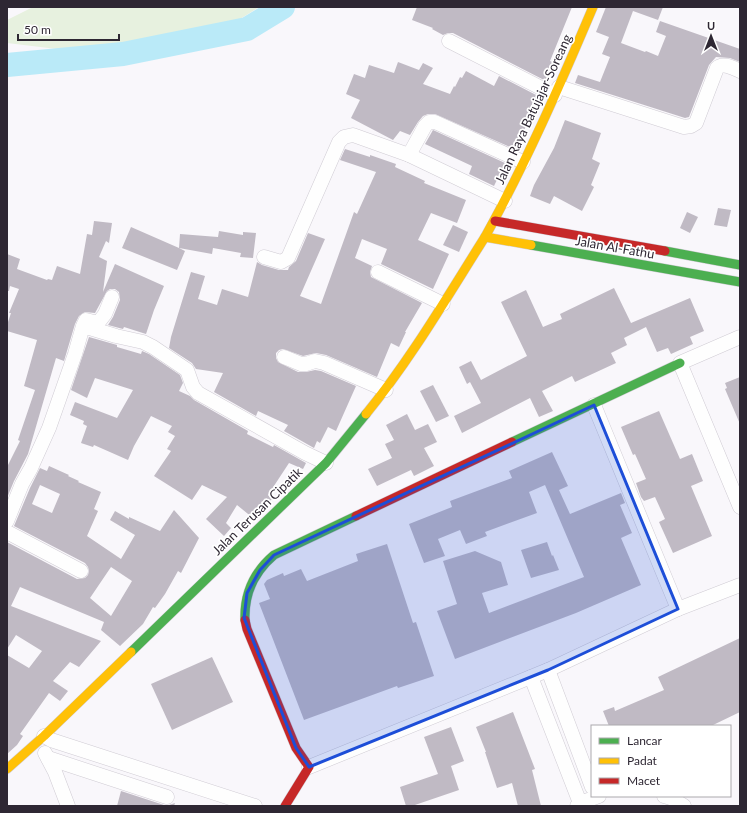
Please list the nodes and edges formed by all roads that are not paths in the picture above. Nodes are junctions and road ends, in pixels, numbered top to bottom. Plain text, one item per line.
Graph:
1 (593, 7) edge
2 (449, 41) dead end
3 (740, 71) edge
4 (557, 91) junction
5 (409, 155) junction
6 (523, 162) junction
7 (505, 201) junction
8 (495, 221) junction
9 (485, 237) junction
10 (264, 257) dead end
11 (708, 260) junction
12 (740, 265) edge
13 (378, 272) dead end
14 (705, 276) junction
15 (740, 282) edge
16 (112, 297) dead end
17 (443, 304) junction
18 (83, 326) junction
19 (740, 337) edge
20 (284, 356) dead end
21 (680, 364) junction
22 (386, 390) junction
23 (594, 405) junction
24 (326, 463) junction
25 (740, 508) edge
26 (7, 521) edge
27 (7, 532) edge
28 (81, 571) dead end
29 (740, 585) edge
30 (678, 609) junction
31 (548, 670) junction
32 (531, 677) junction
33 (41, 738) junction
34 (48, 758) junction
35 (310, 767) junction
36 (7, 769) edge
37 (591, 781) edge
38 (167, 797) dead end
39 (591, 797) edge
40 (668, 797) edge
41 (579, 804) edge
42 (68, 806) edge
43 (255, 806) edge
44 (285, 806) edge
45 (684, 806) edge

1 - 4 main road, Jalan Raya Batujajar-Soreang
2 - 4 street
3 - 4 street
4 - 6 main road, Jalan Raya Batujajar-Soreang
5 - 6 street
5 - 7 street
5 - 10 street
6 - 7 main road, Jalan Raya Batujajar-Soreang
7 - 8 main road, Jalan Raya Batujajar-Soreang
8 - 9 main road, Jalan Raya Batujajar-Soreang
8 - 11 main road, Jalan Al-Fathu
9 - 14 main road, Jalan Al-Fathu
9 - 17 main road, Jalan Terusan Cipatik
11 - 12 main road, Jalan Al-Fathu
11 - 14 main road
13 - 17 street
14 - 15 main road, Jalan Al-Fathu
16 - 18 street
17 - 22 main road, Jalan Terusan Cipatik
18 - 24 street
18 - 26 street
19 - 21 street
20 - 22 street
21 - 23 main road
21 - 25 street
22 - 24 main road, Jalan Terusan Cipatik
23 - 30 street
23 - 35 main road
24 - 33 main road, Jalan Terusan Cipatik
27 - 28 street
29 - 30 street
30 - 31 street
31 - 32 street
31 - 37 street
32 - 35 street
32 - 41 street
33 - 34 street
33 - 36 main road, Jalan Terusan Cipatik
33 - 43 street
34 - 38 street
34 - 42 street
35 - 44 main road
39 - 41 street
40 - 45 street

